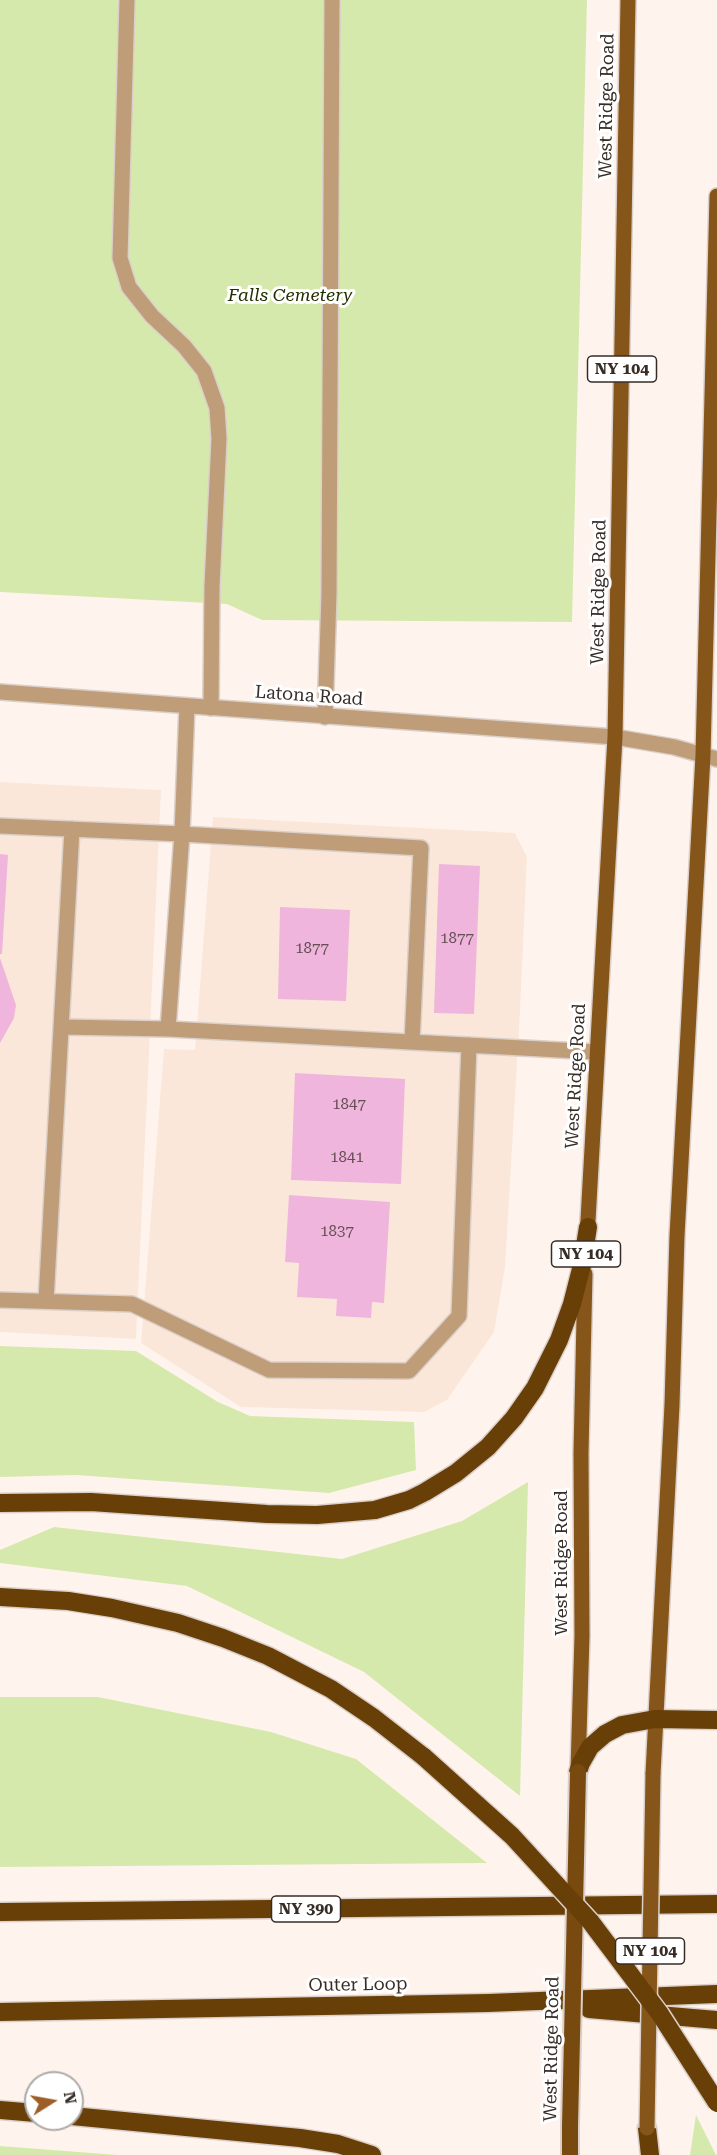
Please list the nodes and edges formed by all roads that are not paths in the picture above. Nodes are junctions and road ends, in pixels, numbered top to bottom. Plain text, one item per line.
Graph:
1 (127, 0) edge
2 (332, 0) edge
3 (628, 0) edge
4 (717, 196) edge
5 (715, 372) edge
6 (0, 692) edge
7 (187, 706) junction
8 (211, 708) junction
9 (325, 717) junction
10 (615, 737) junction
11 (710, 757) edge
12 (0, 826) edge
13 (72, 829) junction
14 (182, 834) junction
15 (61, 1027) junction
16 (168, 1029) junction
17 (412, 1042) junction
18 (469, 1045) junction
19 (597, 1052) junction
20 (588, 1227) junction
21 (0, 1300) edge
22 (46, 1301) junction
23 (0, 1503) edge
24 (0, 1597) edge
25 (655, 1719) junction
26 (717, 1720) edge
27 (578, 1772) junction
28 (717, 1904) edge
29 (0, 1912) edge
30 (717, 1994) edge
31 (488, 2003) junction
32 (0, 2012) edge
33 (717, 2020) edge
34 (717, 2103) edge
35 (0, 2110) edge
36 (24, 2112) edge
37 (84, 2117) edge
38 (647, 2128) joint
39 (372, 2155) edge
40 (570, 2155) edge
41 (648, 2155) edge

1 - 8 street
2 - 9 street
3 - 10 main road, West Ridge Road / NY 104
4 - 5 main road, NY 104
5 - 11 main road, NY 104
6 - 7 street, Latona Road
7 - 8 street, Latona Road
7 - 14 street
8 - 9 street, Latona Road
9 - 10 street, Latona Road
10 - 11 street, Latona Road
10 - 19 main road, West Ridge Road / NY 104
11 - 25 main road, NY 104
12 - 13 street
13 - 14 street
13 - 15 street
14 - 16 street
14 - 17 street
15 - 16 street
15 - 22 street
16 - 17 street
17 - 18 street
18 - 19 street
18 - 22 street
19 - 20 main road, West Ridge Road / NY 104
20 - 23 highway
20 - 27 main road, West Ridge Road / NY 104
21 - 22 street
24 - 34 highway, bridge
25 - 26 highway
25 - 27 highway
25 - 38 main road, NY 104, bridge
27 - 40 highway, West Ridge Road / NY 104, bridge
28 - 29 highway, NY 390
30 - 31 highway, Outer Loop
31 - 32 highway, Outer Loop
31 - 33 highway
35 - 36 highway
37 - 39 highway
38 - 41 highway

